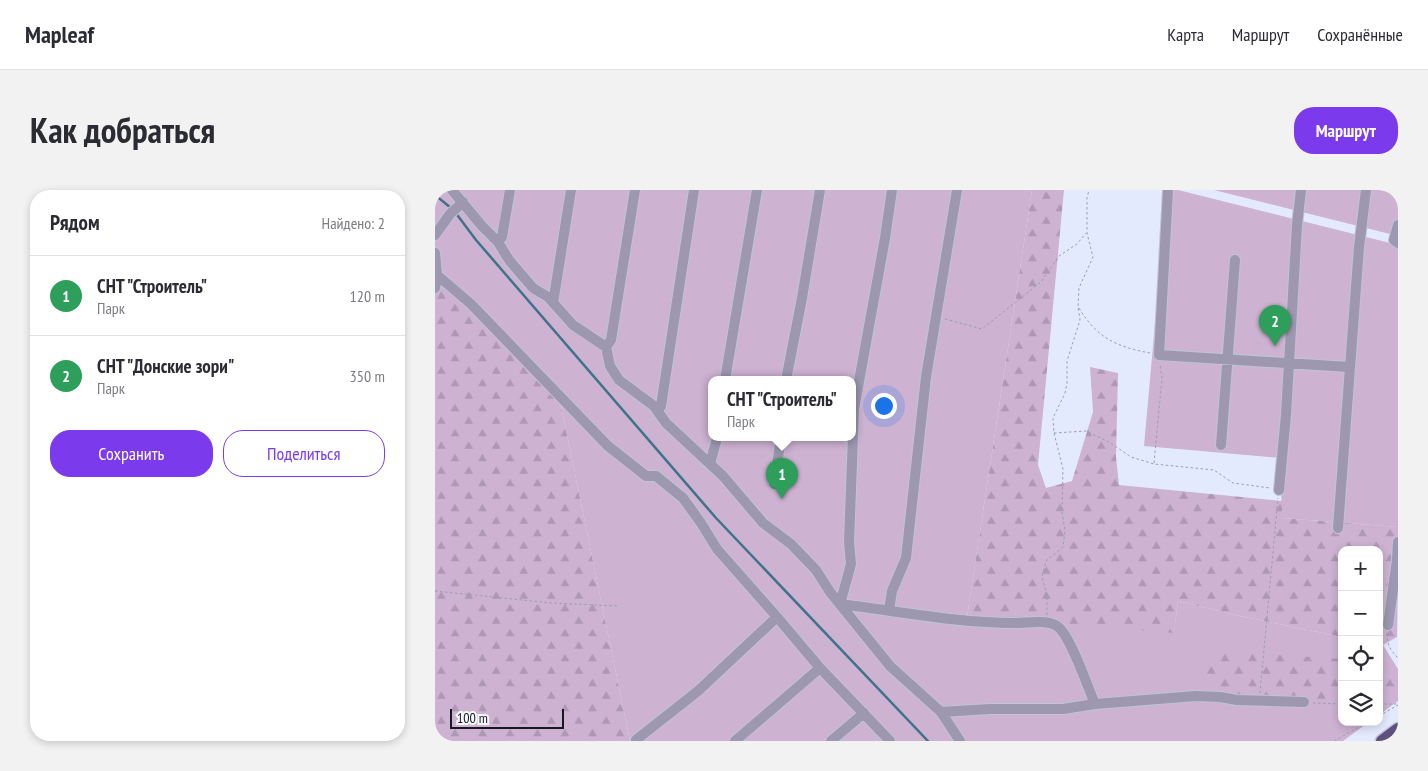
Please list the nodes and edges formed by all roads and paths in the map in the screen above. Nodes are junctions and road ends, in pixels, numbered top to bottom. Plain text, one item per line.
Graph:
1 (452, 190) edge
2 (510, 190) edge
3 (571, 190) edge
4 (635, 190) edge
5 (694, 190) edge
6 (757, 190) edge
7 (820, 190) edge
8 (892, 190) edge
9 (957, 190) edge
10 (1089, 190) edge
11 (1168, 190) edge
12 (1301, 190) edge
13 (1365, 190) edge
14 (456, 208) junction
15 (1398, 225) edge
16 (1087, 233) junction
17 (435, 235) edge
18 (498, 242) junction
19 (1398, 243) edge
20 (435, 252) edge
21 (1235, 260) dead end
22 (437, 275) junction
23 (435, 288) edge
24 (553, 303) junction
25 (1078, 307) junction
26 (935, 317) junction
27 (606, 347) junction
28 (1159, 355) junction
29 (1227, 359) junction
30 (1289, 364) junction
31 (1349, 366) junction
32 (726, 376) edge
33 (787, 376) edge
34 (856, 393) edge
35 (658, 412) junction
36 (1054, 433) junction
37 (716, 441) edge
38 (781, 441) edge
39 (852, 441) edge
40 (1221, 445) dead end
41 (710, 464) junction
42 (1154, 464) junction
43 (774, 484) dead end
44 (1279, 490) junction
45 (1338, 528) dead end
46 (1398, 542) edge
47 (435, 591) edge
48 (840, 604) junction
49 (617, 606) dead end
50 (889, 610) junction
51 (777, 617) junction
52 (1048, 622) junction
53 (1388, 625) joint
54 (1398, 658) edge
55 (820, 668) junction
56 (1259, 701) junction
57 (1304, 702) joint
58 (1095, 704) junction
59 (1338, 704) edge
60 (1383, 704) edge
61 (1398, 705) edge
62 (941, 712) junction
63 (864, 713) junction
64 (1383, 714) edge
65 (1361, 726) edge
66 (1398, 729) edge
67 (636, 740) dead end
68 (735, 741) edge
69 (831, 741) edge
70 (890, 741) edge
71 (961, 741) edge
72 (1334, 741) edge
73 (1381, 741) edge

1 - 14 lane
2 - 18 lane
3 - 24 lane
4 - 27 lane
5 - 35 lane
6 - 32 lane
7 - 33 lane
8 - 34 lane
9 - 26 lane
10 - 16 path
11 - 28 lane
12 - 30 lane
13 - 31 lane
14 - 17 lane
14 - 18 lane
15 - 19 lane
16 - 25 path
16 - 26 path
18 - 24 lane
20 - 22 lane
21 - 29 lane
22 - 23 lane
22 - 51 lane
24 - 27 lane
25 - 28 path
25 - 36 path
26 - 50 lane
27 - 35 lane
28 - 29 lane
28 - 42 path
29 - 30 lane
29 - 40 lane
30 - 31 lane
30 - 44 lane
31 - 45 lane
35 - 41 lane
36 - 42 path
36 - 52 path
37 - 41 lane
38 - 43 lane
39 - 48 lane
41 - 48 lane
42 - 44 path
44 - 56 path
46 - 53 lane
47 - 49 path
48 - 50 lane
48 - 62 lane
50 - 52 lane
51 - 55 lane
51 - 67 lane
52 - 58 lane
53 - 54 path
55 - 63 lane
55 - 68 lane
56 - 57 lane
56 - 58 lane
57 - 59 path
58 - 62 lane
60 - 61 path
61 - 64 path
62 - 71 lane
63 - 69 lane
63 - 70 lane
65 - 72 path
66 - 73 main road

